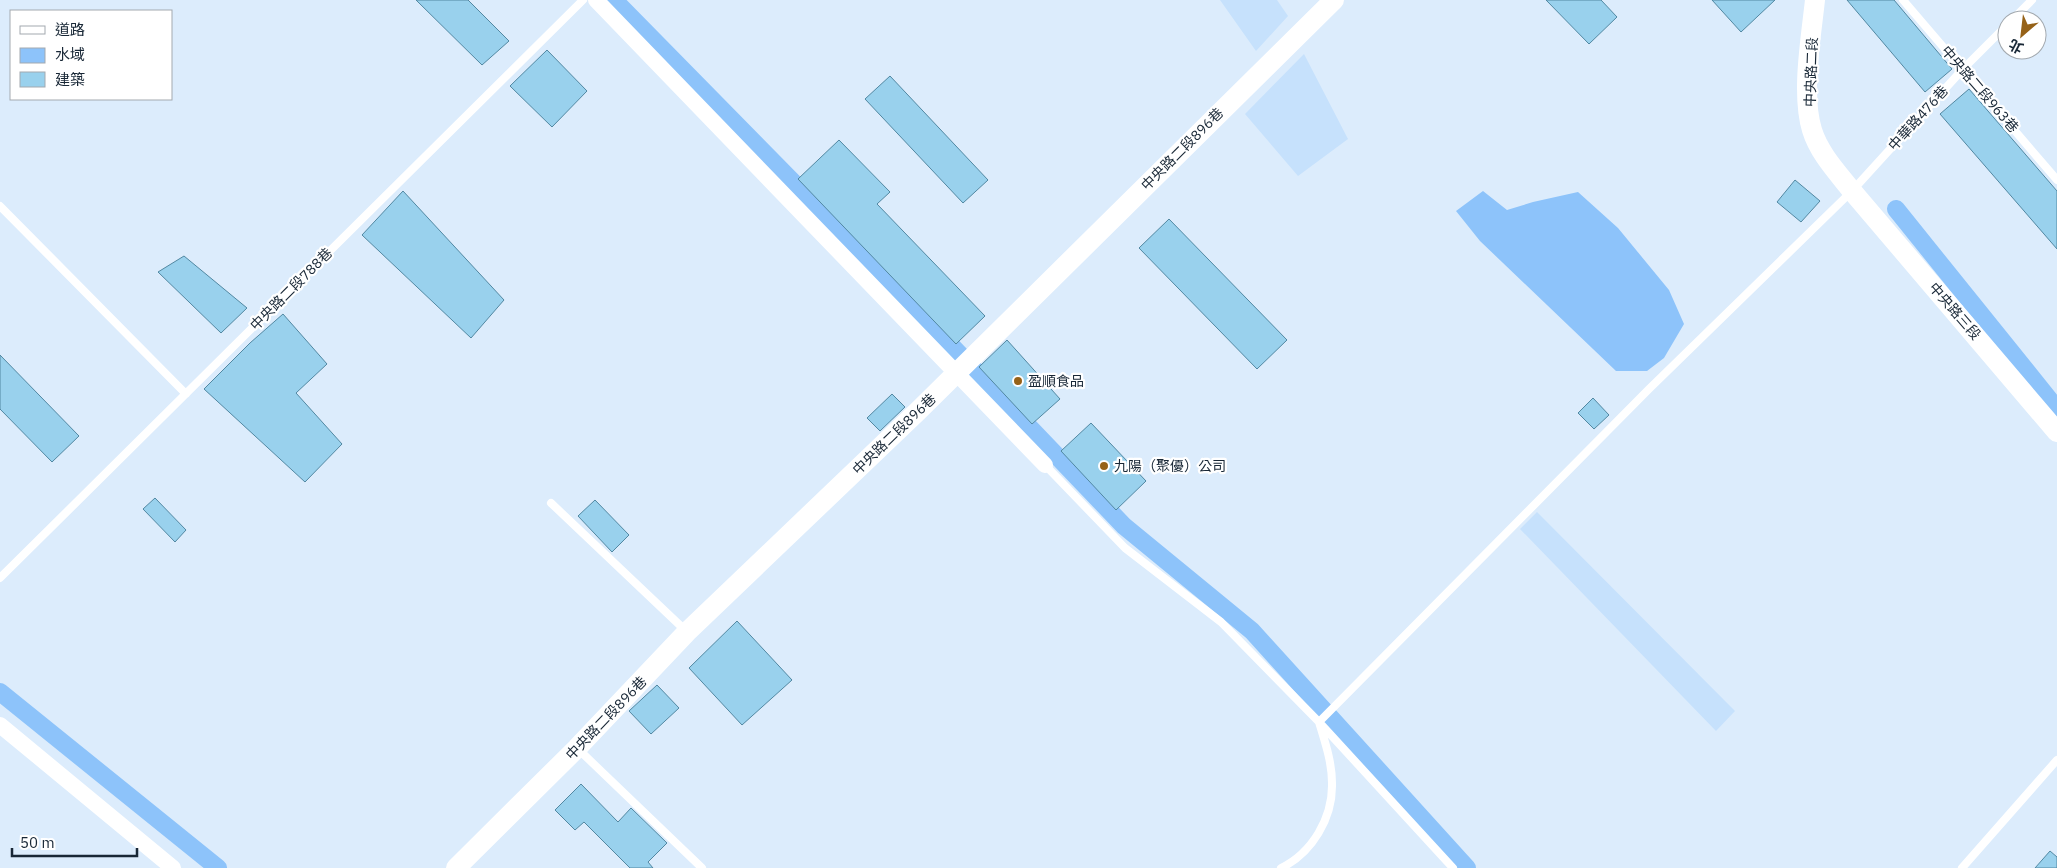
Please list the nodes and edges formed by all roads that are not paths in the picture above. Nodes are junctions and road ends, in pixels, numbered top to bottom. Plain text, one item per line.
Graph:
1 (583, 0) edge
2 (596, 0) edge
3 (1334, 0) edge
4 (1815, 0) edge
5 (1903, 0) edge
6 (2032, 0) edge
7 (2022, 10) edge
8 (1997, 35) edge
9 (1963, 69) junction
10 (2057, 180) edge
11 (1852, 191) junction
12 (0, 206) edge
13 (956, 374) junction
14 (186, 394) junction
15 (2057, 432) edge
16 (1045, 465) joint
17 (552, 502) dead end
18 (0, 578) edge
19 (687, 632) junction
20 (1319, 722) junction
21 (0, 725) edge
22 (577, 748) junction
23 (2057, 760) edge
24 (173, 868) edge
25 (456, 868) edge
26 (702, 868) edge
27 (1281, 868) edge
28 (1453, 868) edge
29 (1962, 868) edge

1 - 14 lane, 中央路二段788巷
2 - 13 street
3 - 13 street, 中央路二段896巷
4 - 11 street, 中央路二段
5 - 9 lane, 中央路二段963巷
6 - 7 lane
8 - 9 lane, 中華路476巷
9 - 10 lane, 中央路二段963巷
9 - 11 lane, 中華路476巷
11 - 15 street, 中央路三段
11 - 20 lane, 中華路476巷
12 - 14 lane
13 - 16 street
13 - 19 street, 中央路二段896巷
14 - 18 lane, 中央路二段788巷
16 - 20 lane
17 - 19 lane
19 - 22 street, 中央路二段896巷
20 - 27 lane
20 - 28 lane
21 - 24 street
22 - 25 street, 中央路二段896巷
22 - 26 lane
23 - 29 lane

